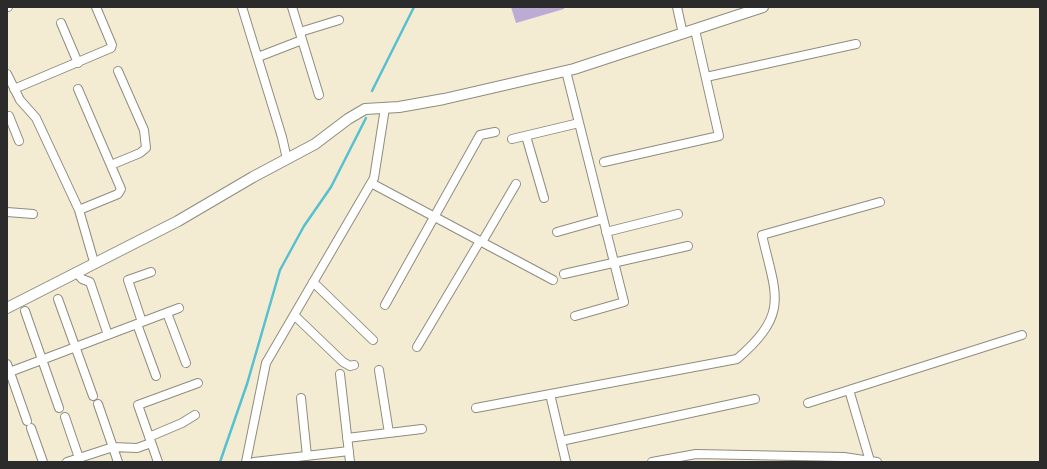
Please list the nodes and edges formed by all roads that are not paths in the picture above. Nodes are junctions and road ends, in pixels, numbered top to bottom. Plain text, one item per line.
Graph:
1 (96, 7) edge
2 (242, 7) edge
3 (292, 7) edge
4 (677, 7) edge
5 (763, 7) edge
6 (339, 20) dead end
7 (61, 23) dead end
8 (695, 30) junction
9 (683, 34) junction
10 (301, 36) junction
11 (856, 44) dead end
12 (258, 57) junction
13 (78, 63) junction
14 (118, 71) dead end
15 (566, 71) junction
16 (7, 74) edge
17 (706, 77) junction
18 (14, 89) junction
19 (78, 89) dead end
20 (319, 95) dead end
21 (385, 108) junction
22 (7, 117) edge
23 (579, 123) junction
24 (495, 132) dead end
25 (526, 136) junction
26 (512, 139) dead end
27 (19, 141) dead end
28 (287, 159) junction
29 (604, 162) dead end
30 (111, 166) junction
31 (371, 184) junction
32 (516, 184) dead end
33 (544, 198) dead end
34 (880, 202) dead end
35 (79, 210) junction
36 (7, 212) edge
37 (33, 214) dead end
38 (678, 214) dead end
39 (434, 217) junction
40 (603, 219) junction
41 (557, 232) dead end
42 (606, 232) junction
43 (481, 242) junction
44 (688, 246) dead end
45 (94, 262) junction
46 (614, 263) junction
47 (76, 272) junction
48 (151, 272) dead end
49 (564, 274) dead end
50 (553, 280) dead end
51 (314, 282) junction
52 (58, 299) dead end
53 (385, 305) dead end
54 (7, 308) edge
55 (179, 308) dead end
56 (25, 312) dead end
57 (167, 313) junction
58 (294, 315) junction
59 (575, 316) dead end
60 (140, 323) junction
61 (108, 335) junction
62 (1022, 335) dead end
63 (372, 340) dead end
64 (76, 347) junction
65 (417, 347) dead end
66 (42, 360) junction
67 (186, 363) dead end
68 (354, 365) dead end
69 (8, 370) edge
70 (379, 370) dead end
71 (340, 374) dead end
72 (156, 376) dead end
73 (198, 383) dead end
74 (849, 390) junction
75 (550, 394) junction
76 (93, 396) dead end
77 (301, 398) dead end
78 (755, 399) dead end
79 (808, 403) dead end
80 (98, 404) dead end
81 (59, 408) dead end
82 (476, 408) dead end
83 (195, 415) dead end
84 (65, 417) dead end
85 (422, 429) dead end
86 (389, 433) junction
87 (347, 438) junction
88 (150, 440) junction
89 (561, 441) junction
90 (113, 447) junction
91 (349, 451) junction
92 (307, 456) junction
93 (79, 458) junction
94 (678, 460) edge
95 (873, 461) edge
96 (43, 462) edge
97 (67, 462) edge
98 (118, 462) edge
99 (158, 462) edge
100 (246, 462) edge
101 (254, 462) edge
102 (350, 462) edge
103 (566, 462) edge
104 (652, 462) edge

1 - 13 street
2 - 12 street
3 - 10 street
4 - 9 street
5 - 8 street
6 - 10 street
7 - 13 street
8 - 9 street
8 - 17 street
9 - 15 street
10 - 12 street
10 - 20 street
11 - 17 street
12 - 28 street
13 - 18 street
14 - 30 street
15 - 21 street
15 - 23 street
16 - 18 street
17 - 29 street
18 - 35 street
19 - 30 street
21 - 28 street
21 - 31 street
22 - 27 street
23 - 25 street
23 - 40 street
24 - 39 street
25 - 26 street
25 - 33 street
28 - 45 street
30 - 35 street
31 - 39 street
31 - 51 street
32 - 43 street
34 - 75 street
35 - 45 street
36 - 37 street
38 - 42 street
39 - 43 street
39 - 53 street
40 - 41 street
40 - 42 street
42 - 46 street
43 - 50 street
43 - 65 street
44 - 46 street
45 - 47 street
46 - 49 street
46 - 59 street
47 - 54 street
47 - 61 street
48 - 60 street
51 - 58 street
51 - 63 street
52 - 64 street
55 - 57 street
56 - 66 street
57 - 60 street
57 - 67 street
58 - 68 street
58 - 100 street
60 - 61 street
60 - 72 street
61 - 64 street
62 - 74 street
64 - 66 street
64 - 76 street
66 - 69 street
66 - 81 street
69 - 96 street
70 - 86 street
71 - 87 street
73 - 88 street
74 - 79 street
74 - 95 street
75 - 82 street
75 - 89 street
77 - 92 street
78 - 89 street
80 - 90 street
83 - 88 street
84 - 93 street
85 - 86 street
86 - 87 street
87 - 91 street
88 - 90 street
88 - 99 street
89 - 103 street
90 - 93 street
90 - 98 street
91 - 92 street
91 - 102 street
92 - 101 street
93 - 97 street
94 - 95 street
94 - 104 street

